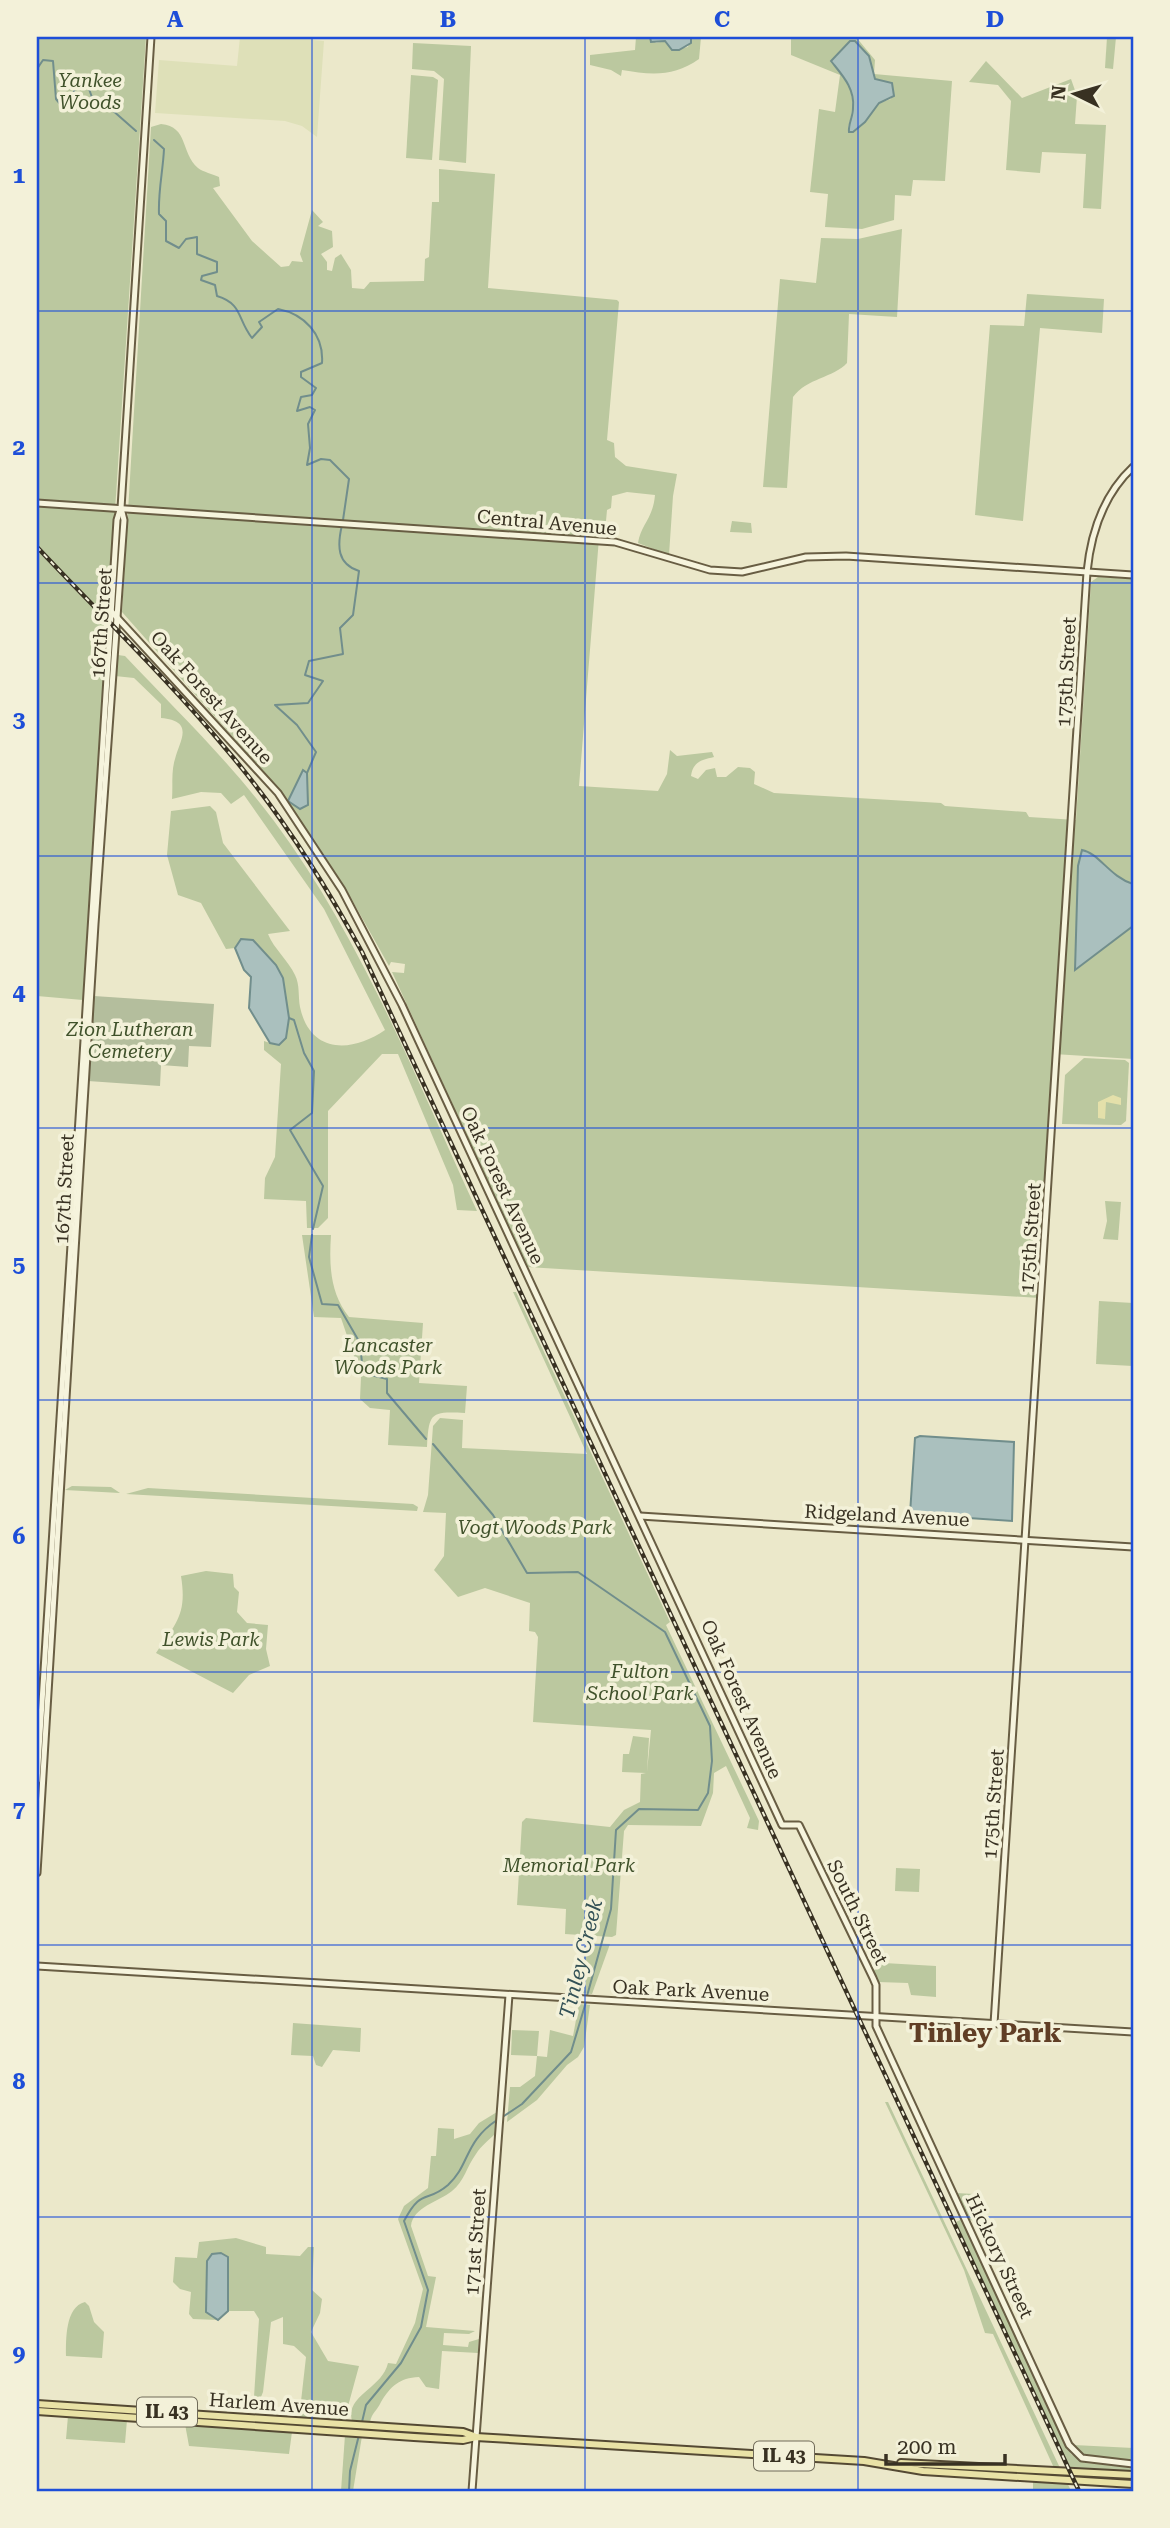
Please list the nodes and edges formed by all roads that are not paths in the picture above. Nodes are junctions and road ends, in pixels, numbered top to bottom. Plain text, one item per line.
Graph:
1 (151, 37) edge
2 (1133, 467) edge
3 (37, 503) edge
4 (121, 508) junction
5 (1087, 572) junction
6 (1133, 575) edge
7 (111, 611) junction
8 (118, 616) junction
9 (640, 1516) junction
10 (1026, 1539) junction
11 (1133, 1547) edge
12 (37, 1781) edge
13 (799, 1825) joint
14 (37, 1873) edge
15 (37, 1966) edge
16 (509, 1995) junction
17 (874, 2017) junction
18 (994, 2024) junction
19 (1133, 2032) edge
20 (37, 2404) edge
21 (37, 2412) edge
22 (359, 2429) junction
23 (476, 2437) junction
24 (892, 2464) junction
25 (1133, 2464) edge
26 (1133, 2475) edge
27 (1133, 2484) edge
28 (472, 2491) edge

1 - 4 street, 167th Street
2 - 5 street, 175th Street
3 - 4 street, Central Avenue
4 - 5 street, Central Avenue
4 - 7 street, 167th Street
4 - 8 street, 167th Street
5 - 6 street, Central Avenue
5 - 10 street, 175th Street
7 - 8 street, Oak Forest Avenue
7 - 12 street, 167th Street
8 - 9 street, Oak Forest Avenue
8 - 14 street, 167th Street
9 - 10 street, Ridgeland Avenue
9 - 13 street, Oak Forest Avenue
10 - 11 street, Ridgeland Avenue
10 - 18 street, 175th Street
13 - 17 street, South Street
15 - 16 street, Oak Park Avenue
16 - 17 street, Oak Park Avenue
16 - 23 street, 171st Street
17 - 18 street, Oak Park Avenue
17 - 25 street, Hickory Street
18 - 19 street, Oak Park Avenue
20 - 22 main road, Harlem Avenue / IL 43
21 - 22 main road, Harlem Avenue / IL 43
22 - 23 main road, Harlem Avenue / IL 43
23 - 24 main road, Harlem Avenue / IL 43
23 - 28 street, 171st Street
24 - 26 main road, Harlem Avenue / IL 43
24 - 27 main road, Harlem Avenue / IL 43

